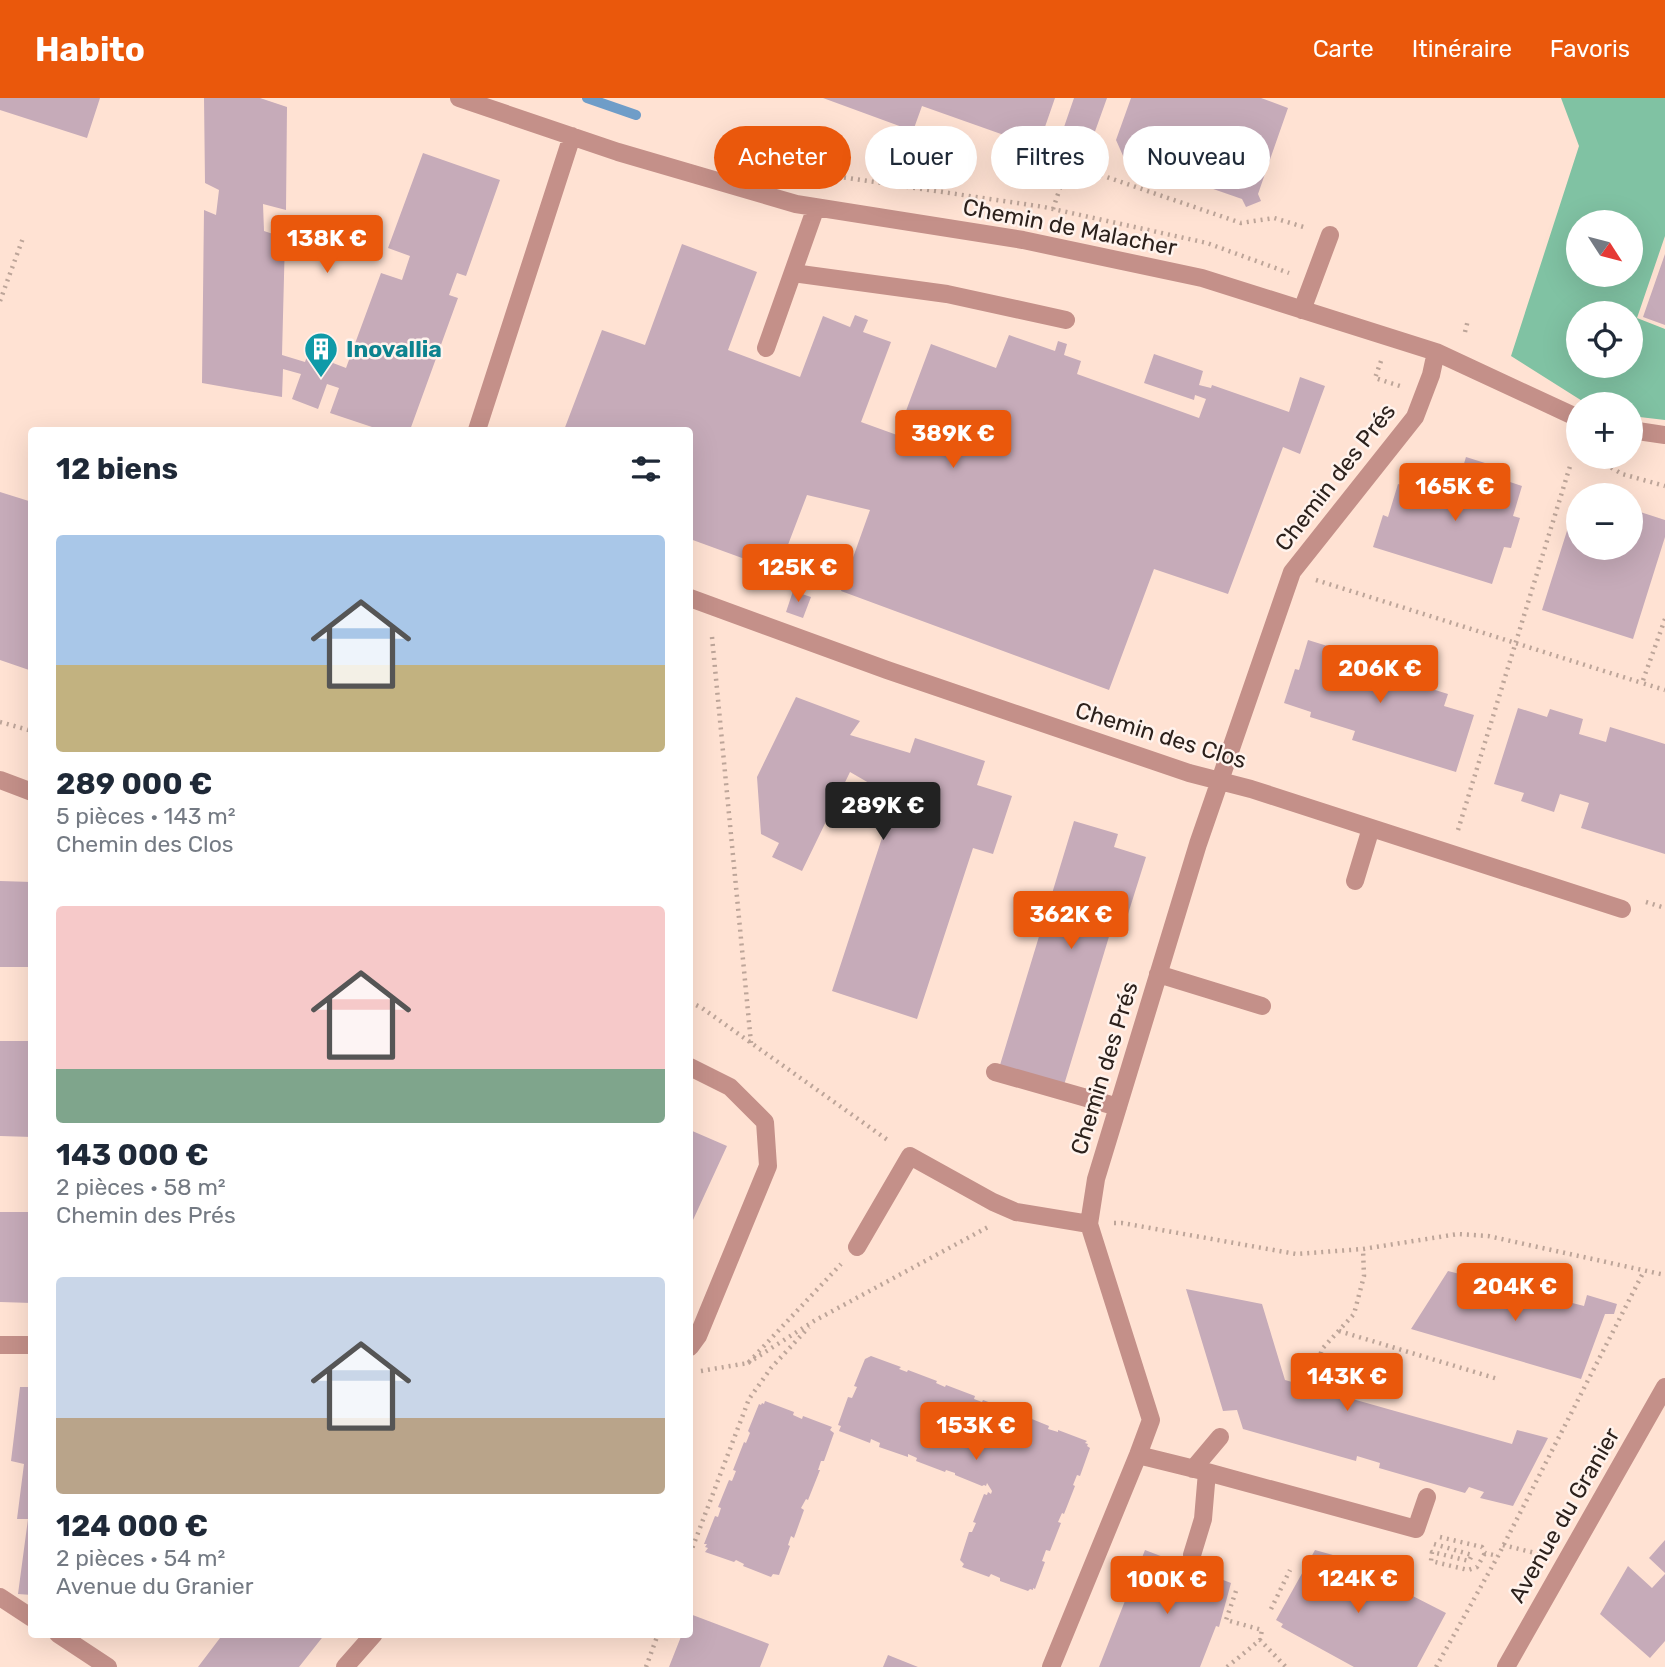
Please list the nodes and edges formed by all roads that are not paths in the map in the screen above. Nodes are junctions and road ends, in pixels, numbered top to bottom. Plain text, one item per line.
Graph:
1 (459, 98) edge
2 (572, 136) junction
3 (816, 207) junction
4 (1330, 235) road end
5 (793, 274) junction
6 (1302, 310) junction
7 (1066, 320) dead end
8 (766, 348) dead end
9 (1436, 352) junction
10 (1566, 412) edge
11 (478, 427) edge
12 (1643, 432) edge
13 (1665, 435) edge
14 (693, 599) edge
15 (0, 780) edge
16 (1220, 782) junction
17 (28, 790) edge
18 (1371, 828) junction
19 (1355, 881) dead end
20 (1622, 909) dead end
21 (1158, 974) junction
22 (1262, 1006) dead end
23 (693, 1068) edge
24 (995, 1072) dead end
25 (1118, 1107) junction
26 (1089, 1224) junction
27 (857, 1247) road end
28 (693, 1344) edge
29 (0, 1345) edge
30 (28, 1345) edge
31 (1665, 1387) edge
32 (1220, 1437) dead end
33 (1138, 1455) junction
34 (1200, 1470) junction
35 (1427, 1497) dead end
36 (1192, 1555) dead end
37 (0, 1597) edge
38 (28, 1615) edge
39 (64, 1638) edge
40 (370, 1638) edge
41 (108, 1667) edge
42 (345, 1667) edge
43 (1051, 1667) edge
44 (1506, 1667) edge

1 - 2 street, Chemin de Malacher
2 - 3 street, Chemin de Malacher
2 - 11 street
3 - 5 street
3 - 6 street, Chemin de Malacher
4 - 6 street
5 - 7 street
5 - 8 street
6 - 9 street, Chemin de Malacher
9 - 10 street, Chemin de Malacher
9 - 16 street, Chemin des Prés
12 - 13 street
14 - 16 street, Chemin des Clos
15 - 17 street
16 - 18 street, Chemin des Clos
16 - 21 street, Chemin des Prés
18 - 19 street
18 - 20 street, Chemin des Clos
21 - 22 street
21 - 25 street, Chemin des Prés
23 - 28 street
24 - 25 street
25 - 26 street, Chemin des Prés
26 - 27 street
26 - 33 street, Chemin des Prés
29 - 30 street
31 - 44 street, Avenue du Granier
32 - 34 street
33 - 34 street
33 - 43 street, Chemin des Prés
34 - 35 street
34 - 36 street
37 - 38 street
39 - 41 street
40 - 42 street

